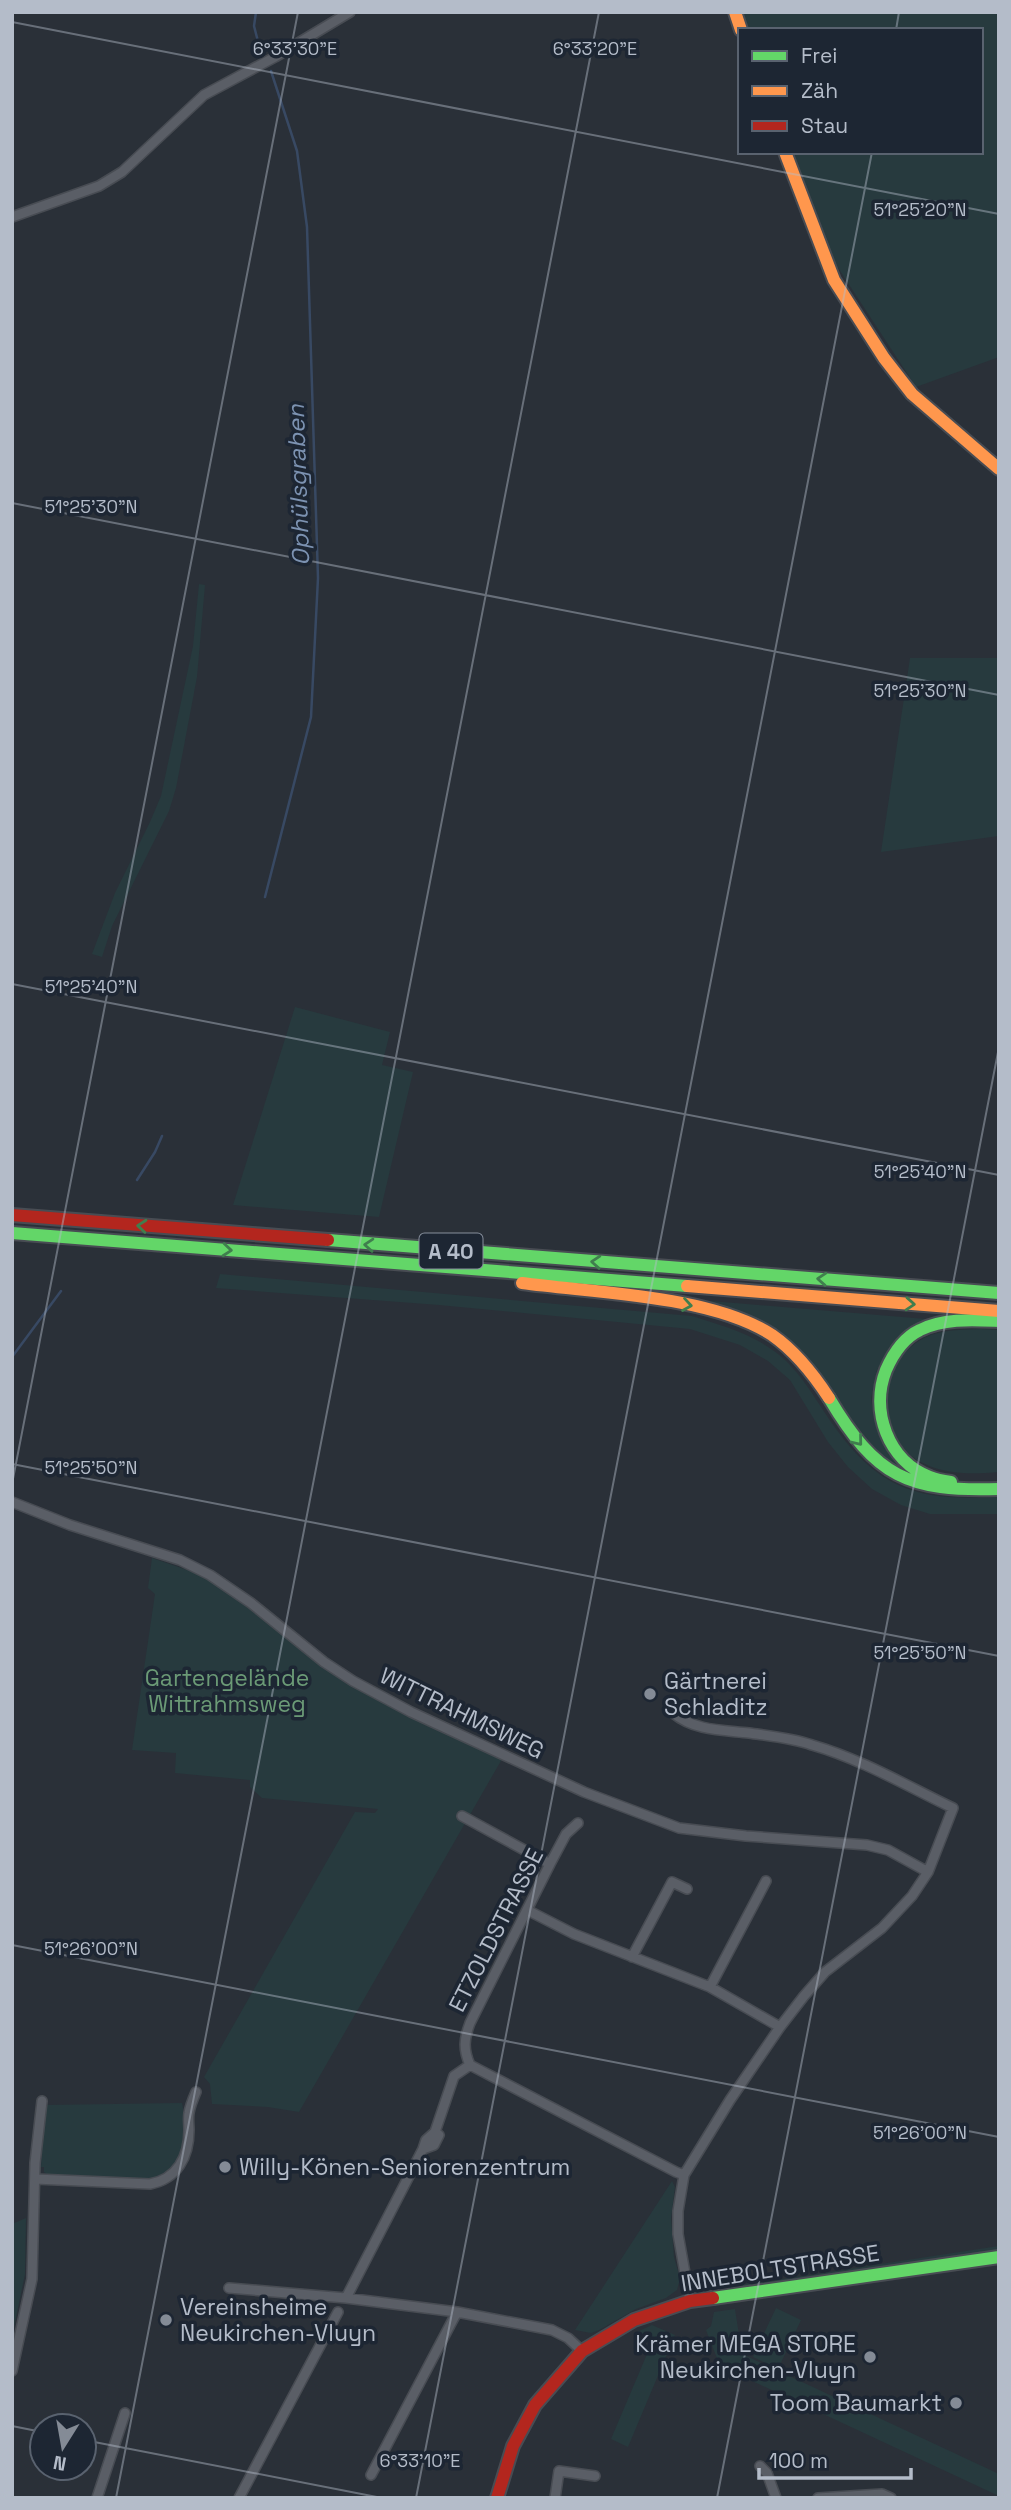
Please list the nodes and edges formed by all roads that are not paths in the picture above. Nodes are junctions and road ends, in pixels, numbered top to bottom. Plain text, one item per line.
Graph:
1 (350, 12) edge
2 (786, 154) edge
3 (12, 217) edge
4 (999, 470) edge
5 (12, 1216) edge
6 (12, 1233) edge
7 (427, 1266) junction
8 (999, 1293) edge
9 (999, 1311) edge
10 (999, 1321) edge
11 (999, 1482) edge
12 (999, 1489) edge
13 (12, 1502) edge
14 (673, 1713) dead end
15 (462, 1816) dead end
16 (578, 1823) dead end
17 (550, 1864) junction
18 (928, 1871) junction
19 (766, 1881) dead end
20 (687, 1889) dead end
21 (527, 1910) junction
22 (632, 1957) junction
23 (710, 1987) junction
24 (780, 2027) junction
25 (470, 2065) junction
26 (196, 2092) dead end
27 (41, 2101) dead end
28 (684, 2175) junction
29 (35, 2179) junction
30 (999, 2257) edge
31 (229, 2288) dead end
32 (346, 2298) junction
33 (690, 2301) junction
34 (338, 2312) dead end
35 (457, 2312) junction
36 (582, 2351) junction
37 (12, 2371) edge
38 (125, 2413) dead end
39 (760, 2466) dead end
40 (370, 2475) dead end
41 (596, 2476) dead end
42 (885, 2496) edge
43 (773, 2497) edge
44 (97, 2498) edge
45 (239, 2498) edge
46 (497, 2498) edge
47 (555, 2498) edge
48 (818, 2498) edge

1 - 3 street
2 - 4 main road
8 -> 5 main road, A 40
6 -> 7 main road, A 40
7 -> 9 main road, A 40
7 -> 12 main road
10 - 11 main road
13 - 18 street, WITTRAHMSWEG
14 - 18 street
15 - 17 street
16 - 17 street, ETZOLDSTRASSE
17 - 21 street, ETZOLDSTRASSE
18 - 24 street
19 - 23 street
20 - 22 street
21 - 22 street
21 - 25 street, ETZOLDSTRASSE
22 - 23 street
23 - 24 street
24 - 28 street
25 - 28 street
25 - 32 street
26 - 29 street
27 - 29 street
28 - 33 street
29 - 37 street
30 - 33 main road, INNEBOLTSTRASSE
31 - 32 street
32 - 35 street
33 - 36 main road, INNEBOLTSTRASSE
34 - 45 street
35 - 36 street
35 - 40 street
36 - 46 main road, INNEBOLTSTRASSE
38 - 44 street
39 - 43 street
41 - 47 street
42 - 48 street

